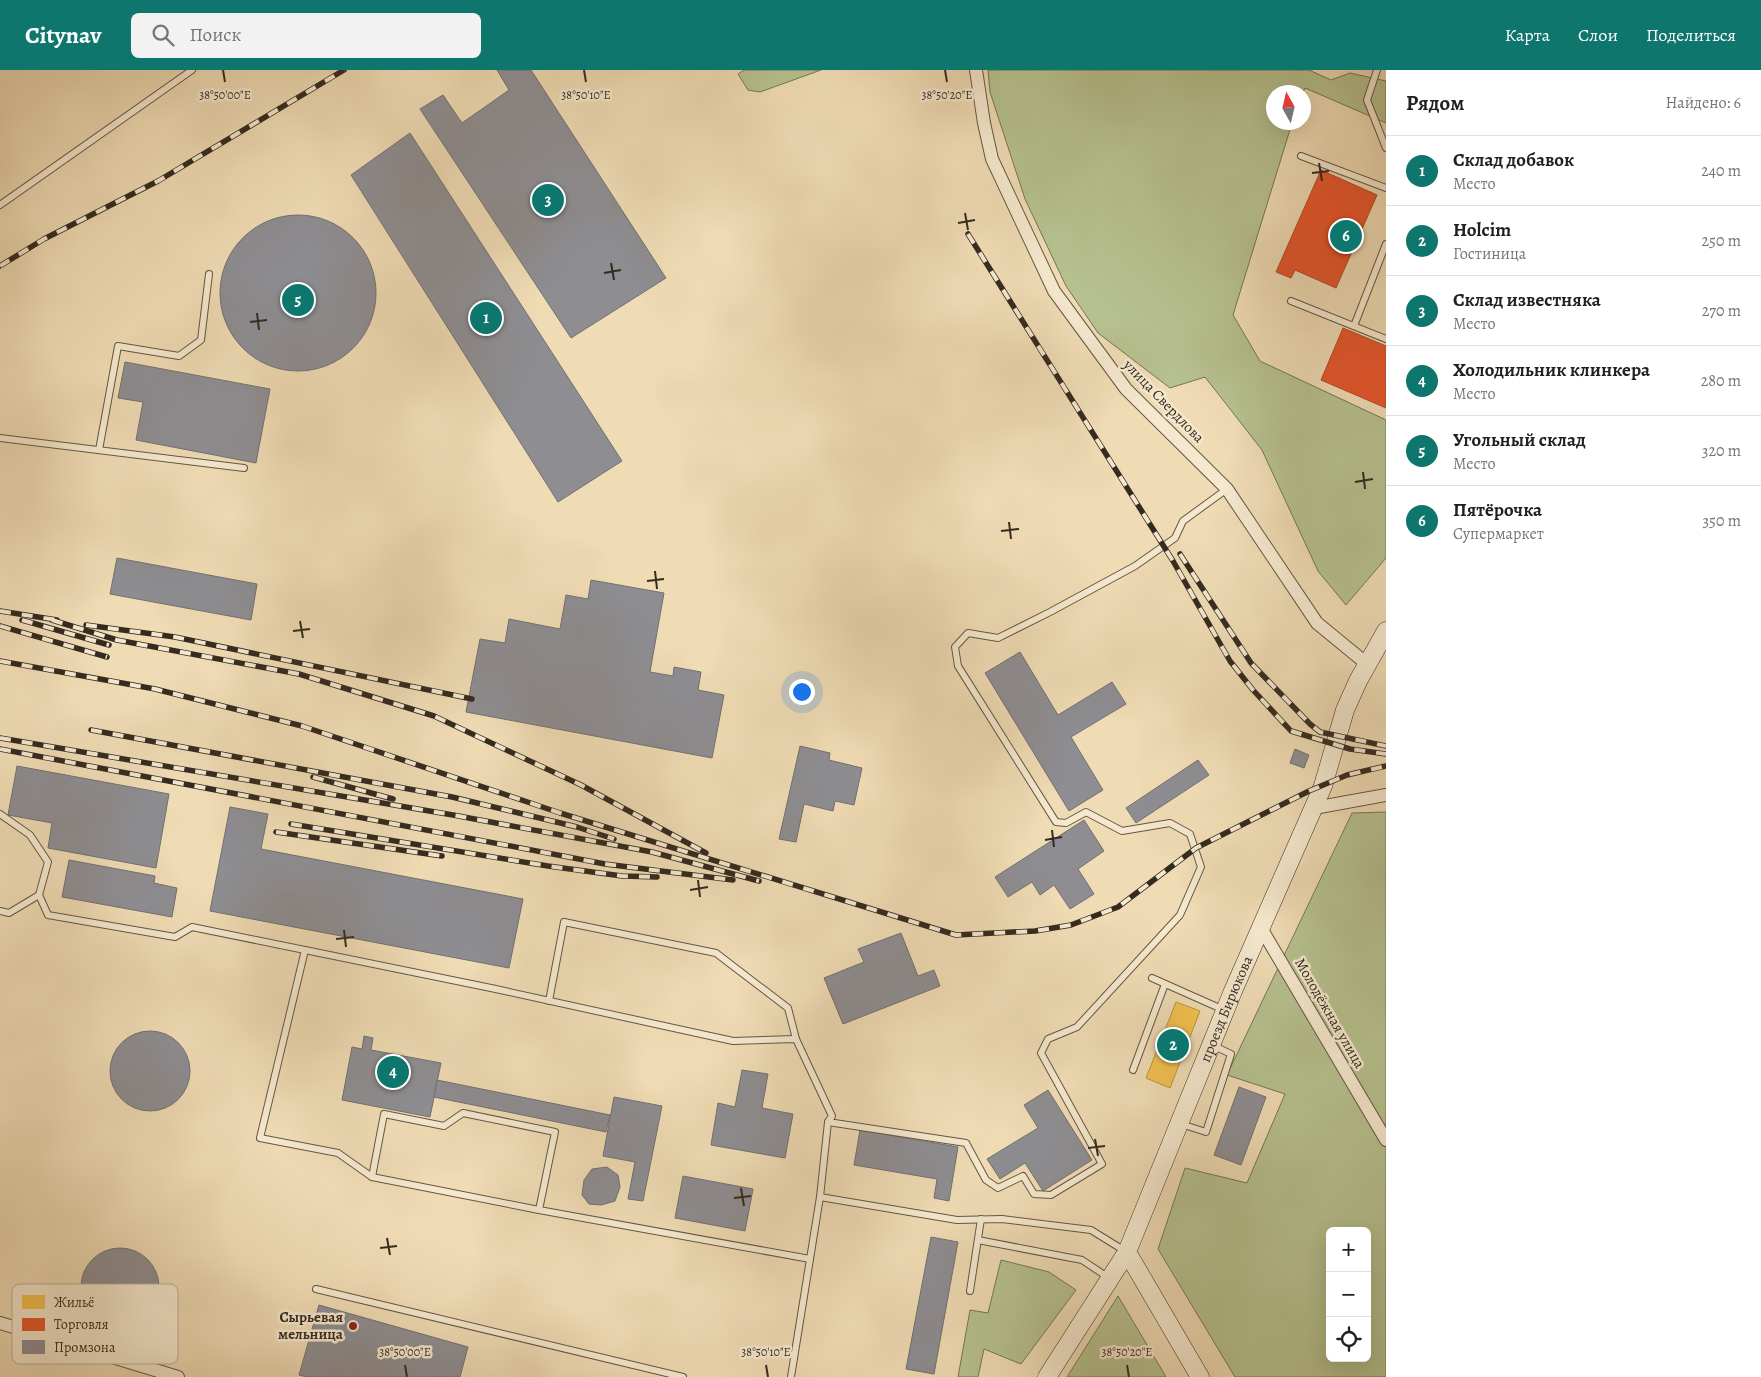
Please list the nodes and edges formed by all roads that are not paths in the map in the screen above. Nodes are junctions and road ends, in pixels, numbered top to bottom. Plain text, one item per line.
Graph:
1 (192, 70) edge
2 (976, 70) edge
3 (1377, 70) edge
4 (1386, 148) edge
5 (1301, 156) dead end
6 (1386, 188) edge
7 (0, 205) edge
8 (1386, 244) edge
9 (209, 274) dead end
10 (1291, 301) dead end
11 (1354, 326) junction
12 (1386, 339) edge
13 (0, 438) edge
14 (100, 450) junction
15 (244, 468) dead end
16 (1227, 490) junction
17 (1386, 631) edge
18 (1367, 664) junction
19 (1386, 796) edge
20 (1314, 808) junction
21 (0, 814) edge
22 (39, 895) junction
23 (0, 911) edge
24 (1261, 928) junction
25 (305, 950) junction
26 (1152, 978) dead end
27 (1165, 984) junction
28 (549, 1001) junction
29 (1225, 1010) junction
30 (796, 1039) junction
31 (1211, 1044) junction
32 (1133, 1070) dead end
33 (828, 1122) junction
34 (1179, 1124) junction
35 (1386, 1140) edge
36 (372, 1177) junction
37 (820, 1197) junction
38 (540, 1210) junction
39 (981, 1219) junction
40 (978, 1240) junction
41 (1127, 1252) junction
42 (810, 1259) junction
43 (1110, 1279) junction
44 (316, 1290) dead end
45 (970, 1291) dead end
46 (0, 1323) edge
47 (12, 1327) edge
48 (135, 1364) edge
49 (178, 1377) edge
50 (684, 1377) edge
51 (792, 1377) edge
52 (1047, 1377) edge
53 (1200, 1377) edge

1 - 7 lane
2 - 16 street, улица Свердлова
3 - 4 lane
5 - 6 lane
8 - 11 lane
9 - 14 lane
10 - 11 lane
11 - 12 lane
13 - 14 lane
14 - 15 lane
16 - 18 street, улица Свердлова
16 - 33 lane
17 - 18 street, проезд Бирюкова
18 - 20 street, проезд Бирюкова
19 - 20 street
20 - 24 street, проезд Бирюкова
21 - 22 lane
22 - 23 lane
22 - 25 lane
24 - 29 street, проезд Бирюкова
24 - 35 street, Молодёжная улица
25 - 28 lane
25 - 36 lane
26 - 27 lane
27 - 29 lane
27 - 32 lane
28 - 30 lane
28 - 30 lane
29 - 31 street, проезд Бирюкова
30 - 33 lane
31 - 34 street, проезд Бирюкова
31 - 34 lane
33 - 37 lane
34 - 41 street, проезд Бирюкова
36 - 38 lane
36 - 38 lane
37 - 39 lane
37 - 42 lane
38 - 42 lane
39 - 40 lane
39 - 41 lane
40 - 43 lane
40 - 45 lane
41 - 43 street, проезд Бирюкова
41 - 53 street
42 - 51 lane
43 - 52 street, проезд Бирюкова
44 - 50 lane
46 - 47 street
48 - 49 street

